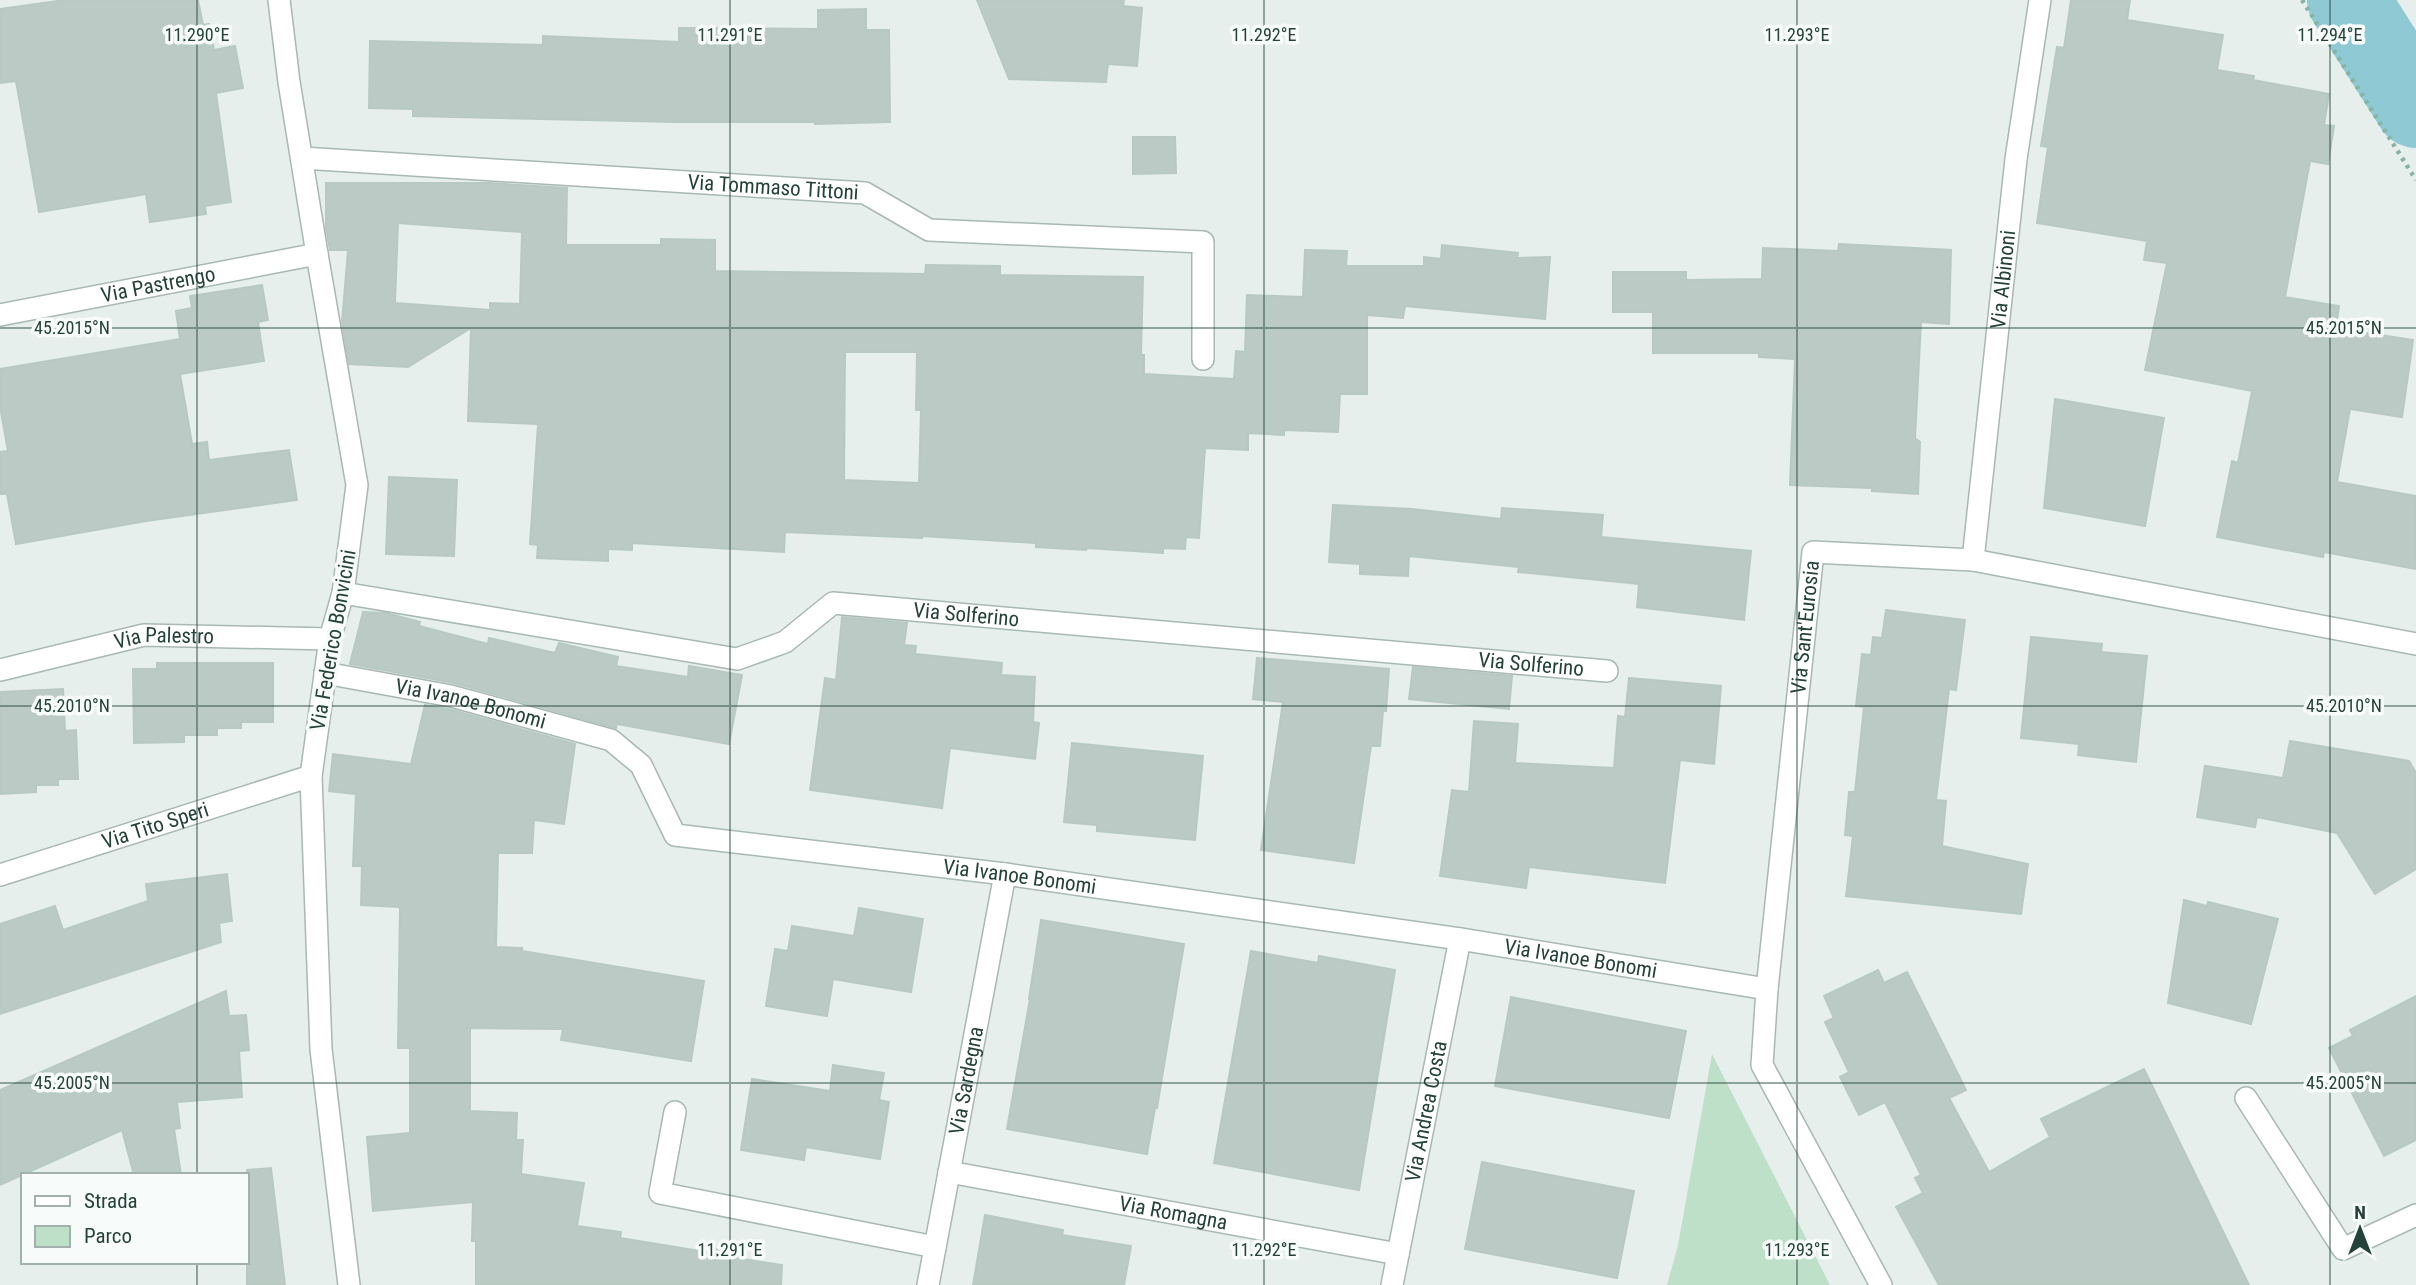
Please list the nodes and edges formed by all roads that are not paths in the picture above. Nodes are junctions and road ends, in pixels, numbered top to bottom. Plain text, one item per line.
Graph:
1 (279, 0) edge
2 (2040, 0) edge
3 (302, 158) junction
4 (317, 254) junction
5 (0, 314) edge
6 (1203, 359) dead end
7 (1973, 560) junction
8 (343, 593) junction
9 (330, 639) junction
10 (2416, 644) edge
11 (0, 670) edge
12 (1607, 671) dead end
13 (325, 673) junction
14 (311, 776) junction
15 (0, 874) edge
16 (1004, 874) junction
17 (1460, 939) junction
18 (1767, 989) junction
19 (2246, 1098) dead end
20 (675, 1112) dead end
21 (949, 1172) junction
22 (2416, 1215) edge
23 (935, 1247) junction
24 (1398, 1254) junction
25 (349, 1285) edge
26 (928, 1285) edge
27 (1392, 1285) edge
28 (1881, 1285) edge

1 - 3 street, Via Federico Bonvicini
2 - 7 street, Via Albinoni
3 - 4 street, Via Federico Bonvicini
3 - 6 street, Via Tommaso Tittoni
4 - 5 street, Via Pastrengo
4 - 8 street, Via Federico Bonvicini
7 - 10 street, Via Sant'Eurosia
7 - 18 street, Via Sant'Eurosia
8 - 9 street, Via Federico Bonvicini
8 - 12 street, Via Solferino
9 - 11 street, Via Palestro
9 - 13 street, Via Federico Bonvicini
13 - 14 street, Via Federico Bonvicini
13 - 16 street, Via Ivanoe Bonomi
14 - 15 street, Via Tito Speri
14 - 25 street, Via Federico Bonvicini
16 - 17 street, Via Ivanoe Bonomi
16 - 21 street, Via Sardegna
17 - 18 street, Via Ivanoe Bonomi
17 - 24 street, Via Andrea Costa
18 - 28 street, Via Sant'Eurosia
19 - 22 street
20 - 23 street
21 - 23 street, Via Sardegna
21 - 24 street, Via Romagna
23 - 26 street, Via Sardegna
24 - 27 street, Via Andrea Costa

